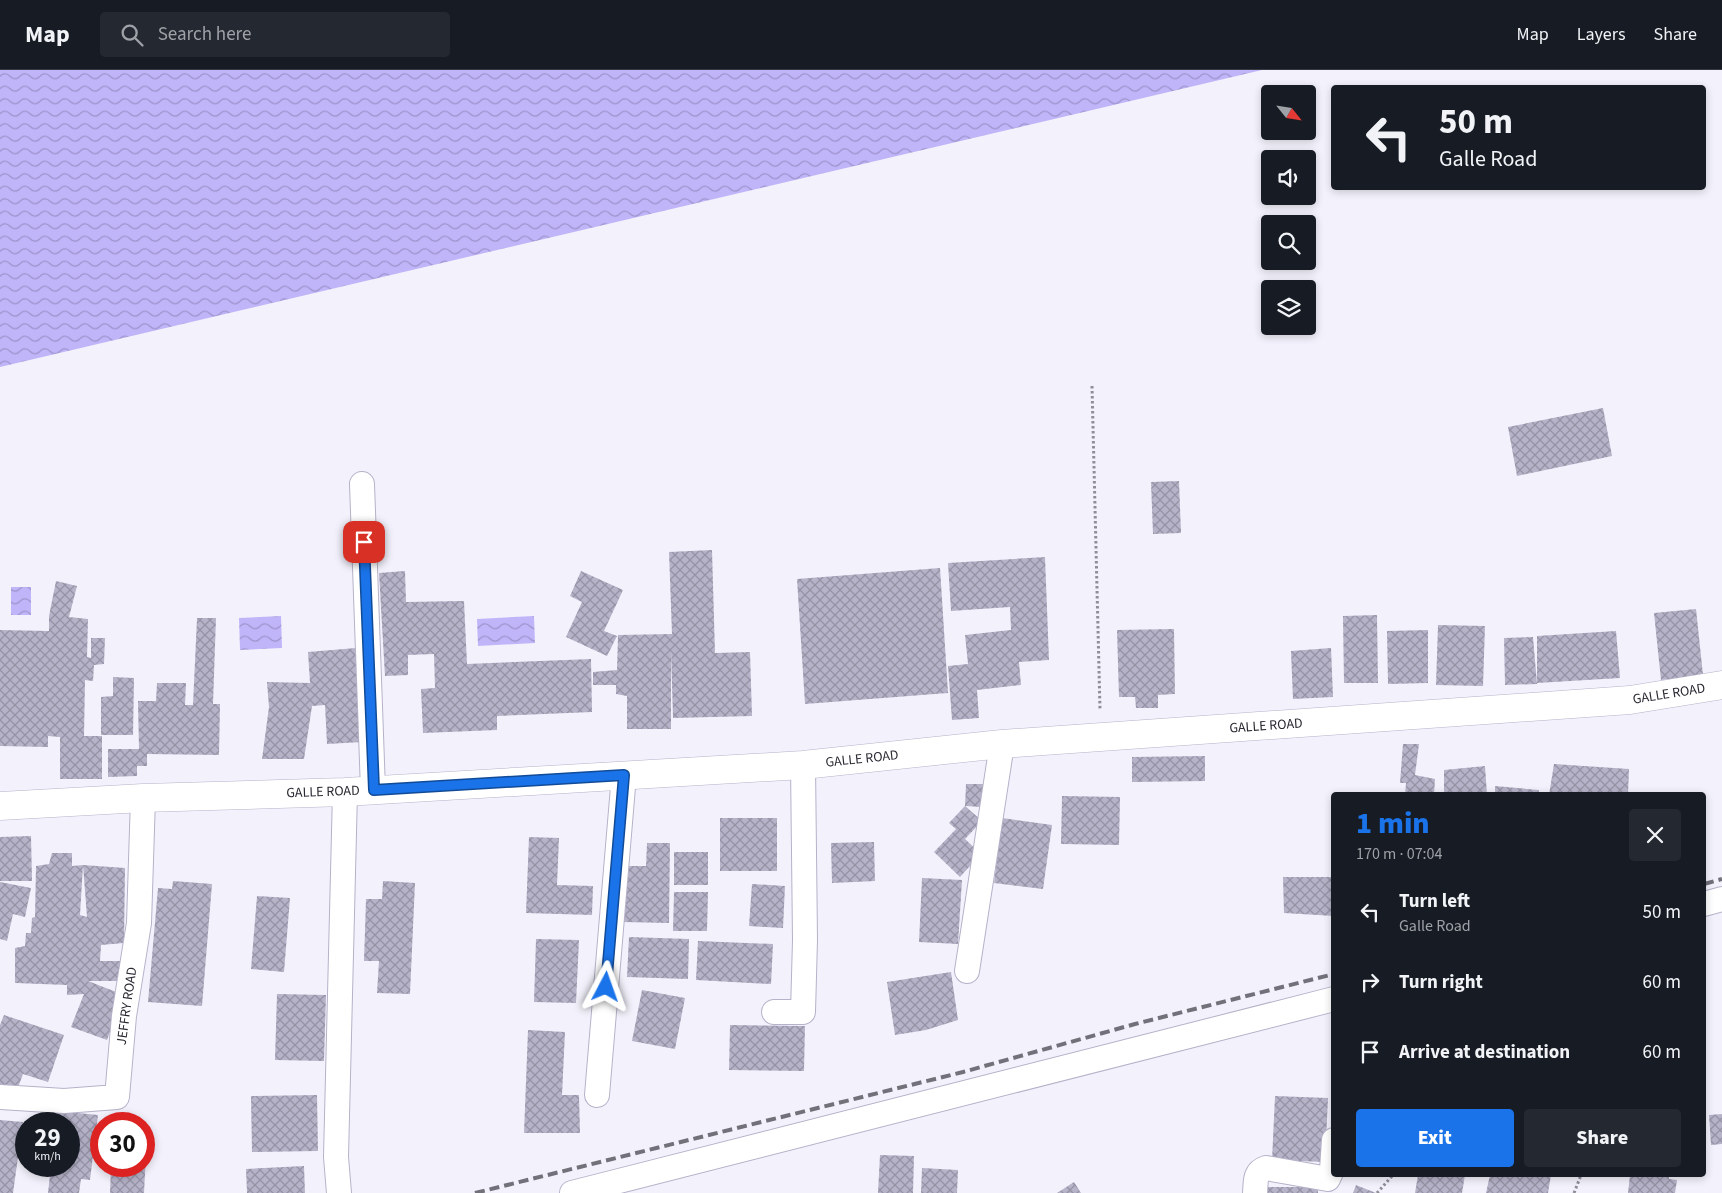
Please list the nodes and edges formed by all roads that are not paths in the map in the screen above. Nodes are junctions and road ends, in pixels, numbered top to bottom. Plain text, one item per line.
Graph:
1 (362, 484) dead end
2 (1722, 685) edge
3 (1002, 744) junction
4 (802, 765) junction
5 (624, 775) junction
6 (374, 790) junction
7 (345, 792) junction
8 (143, 798) junction
9 (0, 806) edge
10 (1722, 899) edge
11 (1706, 903) edge
12 (967, 970) dead end
13 (1331, 1000) edge
14 (774, 1012) dead end
15 (597, 1095) dead end
16 (0, 1097) edge
17 (1331, 1172) edge
18 (339, 1193) edge
19 (572, 1193) edge
20 (1255, 1193) edge

1 - 6 street
2 - 3 highway, GALLE ROAD
3 - 4 highway, GALLE ROAD
3 - 12 street
4 - 5 highway, GALLE ROAD
4 - 14 street
5 - 6 highway, GALLE ROAD
5 - 15 street
6 - 7 highway, GALLE ROAD
7 - 8 highway, GALLE ROAD
7 - 18 street
8 - 9 highway, GALLE ROAD
8 - 16 street, JEFFRY ROAD
10 - 11 street
13 - 19 street
17 - 20 street

